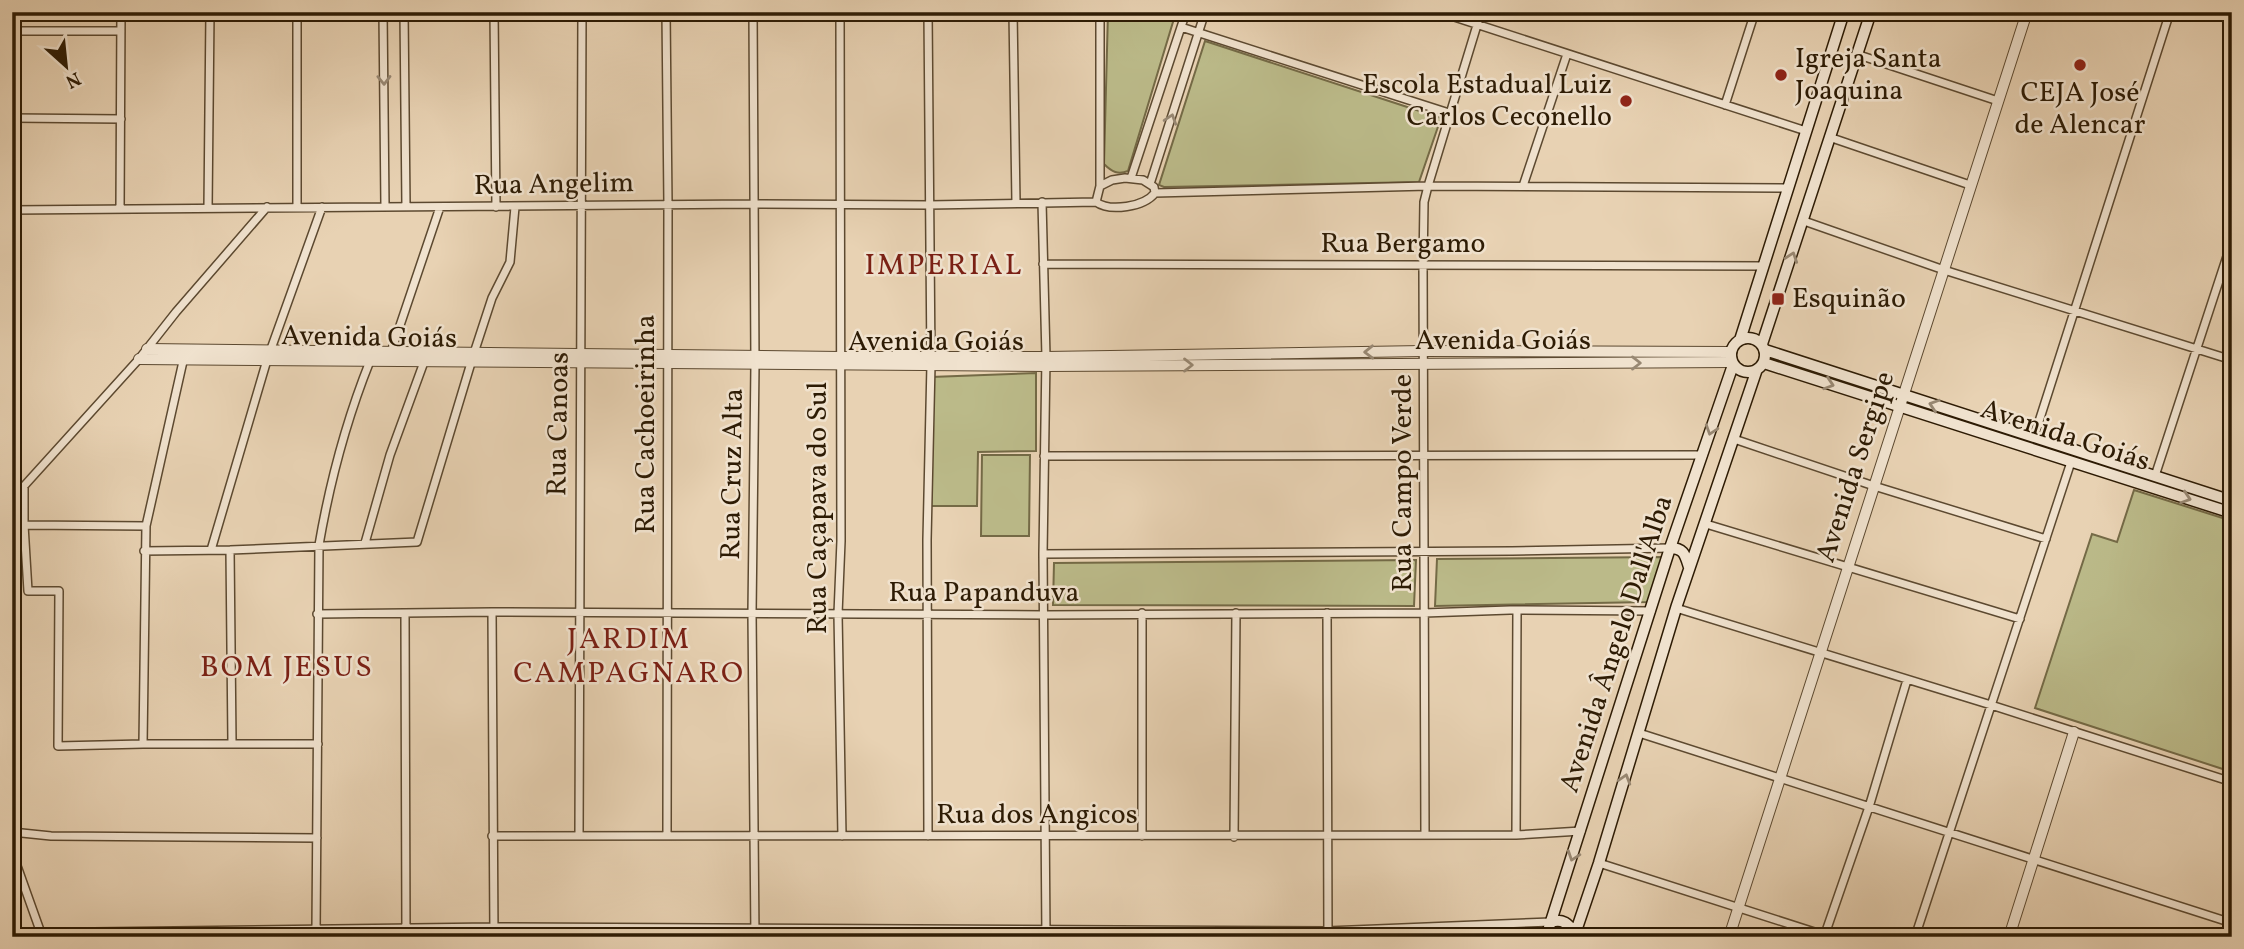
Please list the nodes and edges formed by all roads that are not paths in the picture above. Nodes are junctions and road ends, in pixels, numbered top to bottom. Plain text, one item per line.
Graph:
1 (121, 12) edge
2 (210, 12) edge
3 (297, 12) edge
4 (383, 12) edge
5 (404, 12) edge
6 (494, 12) edge
7 (582, 12) edge
8 (666, 12) edge
9 (753, 12) edge
10 (840, 12) edge
11 (928, 12) edge
12 (1013, 12) edge
13 (1100, 12) edge
14 (1186, 12) edge
15 (1205, 12) edge
16 (1439, 12) edge
17 (1481, 12) edge
18 (1733, 12) edge
19 (1844, 12) edge
20 (1871, 12) edge
21 (2006, 12) edge
22 (2170, 12) edge
23 (1754, 15) edge
24 (2026, 15) edge
25 (1477, 25) junction
26 (1181, 27) junction
27 (12, 31) edge
28 (121, 31) junction
29 (1199, 33) junction
30 (1567, 54) junction
31 (1856, 54) junction
32 (1998, 101) junction
33 (1725, 105) junction
34 (1449, 113) junction
35 (12, 118) edge
36 (121, 119) junction
37 (1806, 131) junction
38 (1829, 137) junction
39 (1131, 178) junction
40 (1150, 184) junction
41 (1970, 184) junction
42 (1100, 186) junction
43 (1428, 186) junction
44 (1523, 186) junction
45 (1788, 188) junction
46 (1155, 193) junction
47 (1016, 202) junction
48 (1042, 202) junction
49 (1096, 202) junction
50 (753, 204) junction
51 (583, 205) junction
52 (668, 205) junction
53 (929, 205) junction
54 (515, 206) junction
55 (841, 206) junction
56 (267, 207) junction
57 (297, 207) junction
58 (322, 207) junction
59 (385, 207) junction
60 (406, 207) junction
61 (440, 207) junction
62 (496, 207) junction
63 (208, 208) junction
64 (120, 209) junction
65 (12, 210) edge
66 (1804, 221) junction
67 (2232, 242) edge
68 (1043, 264) junction
69 (1423, 265) junction
70 (1763, 266) junction
71 (1944, 270) junction
72 (2076, 312) junction
73 (1741, 340) junction
74 (1764, 347) junction
75 (147, 349) junction
76 (2197, 349) junction
77 (1423, 351) junction
78 (391, 352) junction
79 (185, 354) junction
80 (269, 355) junction
81 (473, 358) junction
82 (139, 359) junction
83 (581, 359) junction
84 (667, 360) junction
85 (931, 360) junction
86 (1732, 360) junction
87 (2232, 360) edge
88 (370, 361) junction
89 (755, 361) junction
90 (840, 361) junction
91 (1046, 361) junction
92 (424, 362) junction
93 (1424, 364) junction
94 (1760, 368) junction
95 (1903, 395) junction
96 (1899, 407) junction
97 (2034, 437) junction
98 (1734, 439) junction
99 (1424, 454) junction
100 (1703, 455) junction
101 (1044, 456) junction
102 (2071, 461) junction
103 (2155, 476) junction
104 (1874, 486) junction
105 (2232, 501) edge
106 (2232, 513) edge
107 (1706, 524) junction
108 (24, 525) junction
109 (146, 526) junction
110 (2046, 539) junction
111 (365, 543) junction
112 (318, 545) junction
113 (1670, 548) junction
114 (211, 550) junction
115 (230, 550) junction
116 (144, 551) junction
117 (1426, 551) junction
118 (1043, 554) junction
119 (1847, 567) junction
120 (1689, 568) junction
121 (1676, 608) junction
122 (1517, 610) junction
123 (1651, 611) junction
124 (492, 612) junction
125 (578, 612) junction
126 (667, 613) junction
127 (1142, 613) junction
128 (1236, 613) junction
129 (1327, 613) junction
130 (1424, 613) junction
131 (317, 614) junction
132 (752, 614) junction
133 (838, 614) junction
134 (927, 614) junction
135 (405, 615) junction
136 (1044, 615) junction
137 (2020, 618) junction
138 (1821, 653) junction
139 (1907, 680) junction
140 (1991, 705) junction
141 (2074, 732) junction
142 (1639, 733) junction
143 (232, 743) junction
144 (143, 744) junction
145 (318, 744) junction
146 (1780, 779) junction
147 (2232, 782) edge
148 (1869, 807) junction
149 (1581, 831) junction
150 (12, 832) edge
151 (1950, 832) junction
152 (667, 835) junction
153 (1047, 835) junction
154 (1143, 835) junction
155 (1425, 835) junction
156 (1516, 835) junction
157 (492, 836) junction
158 (579, 836) junction
159 (755, 836) junction
160 (842, 836) junction
161 (928, 836) junction
162 (1234, 836) junction
163 (1327, 836) junction
164 (317, 838) junction
165 (12, 852) edge
166 (2035, 860) junction
167 (1600, 863) junction
168 (1739, 906) junction
169 (1551, 922) junction
170 (2232, 923) edge
171 (493, 927) junction
172 (316, 930) junction
173 (12, 933) edge
174 (405, 933) edge
175 (755, 933) edge
176 (1046, 934) edge
177 (1327, 934) edge
178 (42, 935) edge
179 (1574, 935) edge
180 (1826, 936) edge
181 (494, 937) edge
182 (1546, 937) edge
183 (1729, 937) edge
184 (1915, 937) edge
185 (2009, 937) edge

1 - 28 street
2 - 63 street
3 - 57 street
4 -> 59 street
5 - 60 street
6 - 62 street
7 - 51 street, Rua Canoas
8 - 52 street, Rua Cachoeirinha
9 - 50 street, Rua Cruz Alta
10 - 55 street, Rua Caçapava do Sul
11 - 53 street
12 - 47 street
13 - 42 street
14 - 26 street
15 - 29 street
16 - 25 street
17 - 25 street, Rua Campo Verde
18 - 23 street
19 - 37 main road
20 - 31 main road
21 - 24 street
22 - 72 street
23 - 33 street
24 - 32 street, Avenida Sergipe
25 - 30 street
25 - 34 street, Rua Campo Verde
26 - 29 street
26 - 39 street
27 - 28 street
28 - 36 street
29 - 34 street
40 -> 29 street
30 - 33 street
30 - 44 street
31 - 32 street
31 - 38 main road
32 - 41 street, Avenida Sergipe
33 - 37 street
34 - 43 street, Rua Campo Verde
35 - 36 street
36 - 64 street
37 - 38 main road
37 - 45 main road
38 - 41 street
38 - 66 main road
39 - 40 street
39 - 42 street
40 - 46 street
41 - 71 street, Avenida Sergipe
42 - 49 street
43 - 44 street
43 - 46 street
43 - 69 street, Rua Campo Verde
44 - 45 street
45 - 70 main road
46 - 49 street, Rua Angelim
47 - 48 street, Rua Angelim
47 - 53 street, Rua Angelim
48 - 49 street, Rua Angelim
48 - 68 street
50 - 52 street, Rua Angelim
50 - 55 street, Rua Angelim
50 - 89 street, Rua Cruz Alta
51 - 52 street, Rua Angelim
51 - 54 street, Rua Angelim
51 - 83 street, Rua Canoas
52 - 84 street, Rua Cachoeirinha
53 - 55 street, Rua Angelim
53 - 85 street
54 - 62 street, Rua Angelim
54 - 81 street
55 - 90 street, Rua Caçapava do Sul
56 - 57 street, Rua Angelim
56 - 63 street, Rua Angelim
56 - 75 street
57 - 58 street, Rua Angelim
58 - 59 street, Rua Angelim
58 - 80 street
59 - 60 street, Rua Angelim
60 - 61 street, Rua Angelim
61 - 62 street, Rua Angelim
61 - 78 street
63 - 64 street, Rua Angelim
64 - 65 street, Rua Angelim
66 - 71 street
74 -> 66 main road
67 - 76 street
68 - 69 street, Rua Bergamo
68 - 91 street
69 - 70 street, Rua Bergamo
69 - 77 street, Rua Campo Verde
70 - 73 main road
71 - 72 street
71 - 95 street, Avenida Sergipe
72 - 76 street
72 - 97 street
73 - 74 main road
73 - 86 main road
74 - 94 main road
74 - 95 main road, Avenida Goiás
75 - 79 street, Avenida Goiás
75 - 82 street
76 - 87 street
76 - 103 street
77 - 86 street, Avenida Goiás
77 -> 91 street, Avenida Goiás
77 - 93 street, Rua Campo Verde
78 - 80 street, Avenida Goiás
78 - 81 street, Avenida Goiás
79 - 80 street, Avenida Goiás
79 - 82 street, Avenida Goiás
79 - 109 street
80 - 88 street, Avenida Goiás
80 - 114 street
81 - 83 street, Avenida Goiás
81 - 92 street, Avenida Goiás
81 - 111 street
82 - 108 street
83 - 84 street, Avenida Goiás
83 - 125 street, Rua Canoas
84 - 89 street, Avenida Goiás
84 - 126 street, Rua Cachoeirinha
85 - 90 street, Avenida Goiás
85 - 91 street, Avenida Goiás
85 - 134 street
93 -> 86 street, Avenida Goiás
86 - 94 main road
86 -> 100 main road, Avenida Ângelo Dall'Alba
88 - 92 street, Avenida Goiás
88 - 112 street
89 - 90 street, Avenida Goiás
89 - 132 street, Rua Cruz Alta
90 - 133 street, Rua Caçapava do Sul
91 -> 93 street, Avenida Goiás
91 - 101 street
92 - 111 street
93 - 99 street, Rua Campo Verde
94 -> 96 main road, Avenida Goiás
94 - 98 main road, Avenida Ângelo Dall'Alba
95 - 96 street, Avenida Sergipe
97 -> 95 main road, Avenida Goiás
96 - 102 main road, Avenida Goiás
96 - 104 street, Avenida Sergipe
97 - 103 main road, Avenida Goiás
98 - 104 street
98 - 107 main road, Avenida Ângelo Dall'Alba
99 - 100 street
99 - 101 street
99 - 117 street, Rua Campo Verde
100 - 113 main road, Avenida Ângelo Dall'Alba
101 - 118 street
102 -> 106 main road, Avenida Goiás
102 - 110 street
103 - 105 main road, Avenida Goiás
104 - 110 street
104 - 119 street, Avenida Sergipe
107 - 119 street
107 - 120 main road, Avenida Ângelo Dall'Alba
108 - 109 street
108 - 144 street
109 - 116 street
110 - 137 street
111 - 112 street
112 - 115 street
112 - 131 street
113 - 117 street
113 - 120 main road
113 - 123 main road, Avenida Ângelo Dall'Alba
114 - 115 street
114 - 116 street
115 - 143 street
116 - 144 street
117 - 118 street
117 - 130 street, Rua Campo Verde
118 - 136 street
119 - 137 street
119 - 138 street, Avenida Sergipe
120 - 121 main road, Avenida Ângelo Dall'Alba
121 - 138 street
121 - 142 main road, Avenida Ângelo Dall'Alba
122 - 123 street, Rua Papanduva
122 - 130 street, Rua Papanduva
122 - 156 street
123 - 149 main road, Avenida Ângelo Dall'Alba
124 - 125 street, Rua Papanduva
124 - 135 street, Rua Papanduva
124 - 157 street
125 - 126 street, Rua Papanduva
125 - 158 street, Rua Canoas
126 - 132 street, Rua Papanduva
126 - 152 street, Rua Cachoeirinha
127 - 128 street, Rua Papanduva
127 - 136 street, Rua Papanduva
127 - 154 street
128 - 129 street, Rua Papanduva
128 - 162 street
129 - 130 street, Rua Papanduva
129 - 163 street
130 - 155 street, Rua Campo Verde
131 - 135 street, Rua Papanduva
131 - 145 street
132 - 133 street, Rua Papanduva
132 - 159 street, Rua Cruz Alta
133 - 134 street, Rua Papanduva
133 - 160 street, Rua Caçapava do Sul
134 - 136 street, Rua Papanduva
134 - 161 street
135 - 174 street
136 - 153 street
137 - 140 street
138 - 139 street
138 - 146 street, Avenida Sergipe
139 - 140 street
139 - 148 street
140 - 141 street
140 - 151 street
141 - 147 street
141 - 166 street
142 - 146 street
167 -> 142 main road, Avenida Ângelo Dall'Alba
143 - 144 street
143 - 145 street
145 - 164 street
146 - 148 street
146 - 168 street, Avenida Sergipe
148 - 151 street
148 - 180 street
149 - 156 street, Rua dos Angicos
149 -> 169 main road, Avenida Ângelo Dall'Alba
150 - 164 street
151 - 166 street
151 - 184 street
152 - 158 street, Rua dos Angicos
152 - 159 street, Rua dos Angicos
153 - 154 street, Rua dos Angicos
153 - 161 street, Rua dos Angicos
153 - 176 street
154 - 162 street, Rua dos Angicos
155 - 156 street, Rua dos Angicos
155 - 163 street, Rua dos Angicos
157 - 158 street, Rua dos Angicos
157 - 171 street
159 - 160 street, Rua dos Angicos
159 - 175 street, Rua Cruz Alta
160 - 161 street, Rua dos Angicos
162 - 163 street, Rua dos Angicos
163 - 177 street
164 - 172 street
165 - 178 street
166 - 170 street
166 - 185 street
167 - 168 street
167 - 179 main road, Avenida Ângelo Dall'Alba
168 - 180 street
168 - 183 street, Avenida Sergipe
169 - 177 street
169 - 179 main road
169 - 182 main road, Avenida Ângelo Dall'Alba
171 - 174 street
171 - 175 street
171 - 181 street
172 - 174 street
172 - 178 street
173 - 178 street
175 - 176 street
176 - 177 street

